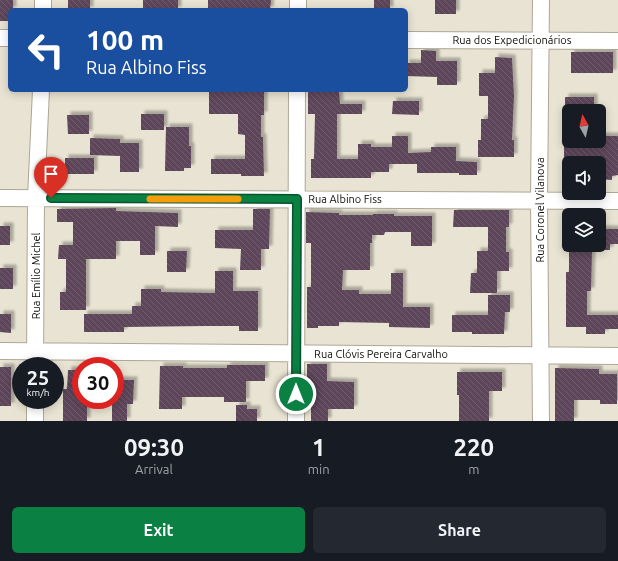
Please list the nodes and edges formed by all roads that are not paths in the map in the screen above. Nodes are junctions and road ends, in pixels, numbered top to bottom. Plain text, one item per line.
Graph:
1 (542, 0) edge
2 (408, 40) edge
3 (541, 40) junction
4 (618, 41) edge
5 (41, 92) edge
6 (297, 92) edge
7 (0, 198) edge
8 (36, 198) junction
9 (297, 199) junction
10 (540, 200) junction
11 (618, 201) edge
12 (0, 351) edge
13 (296, 354) junction
14 (541, 356) junction
15 (618, 356) edge
16 (27, 357) edge
17 (36, 357) edge
18 (64, 358) edge
19 (35, 409) edge
20 (35, 421) edge
21 (296, 421) edge
22 (541, 421) edge

1 - 3 street, Rua Coronel Vilanova
2 - 3 street, Rua dos Expedicionários
3 - 4 street, Rua dos Expedicionários
3 - 10 street, Rua Coronel Vilanova
5 - 8 street, Rua Emílio Michel
6 - 9 street
7 - 8 street, Rua Albino Fiss
8 - 9 street, Rua Albino Fiss
8 - 17 street, Rua Emílio Michel
9 - 10 street, Rua Albino Fiss
9 - 13 street
10 - 11 street, Rua Albino Fiss
10 - 14 street, Rua Coronel Vilanova
12 - 16 street, Rua Clóvis Pereira Carvalho
13 - 14 street, Rua Clóvis Pereira Carvalho
13 - 18 street, Rua Clóvis Pereira Carvalho
13 - 21 street
14 - 15 street, Rua Clóvis Pereira Carvalho
14 - 22 street, Rua Coronel Vilanova
19 - 20 street

